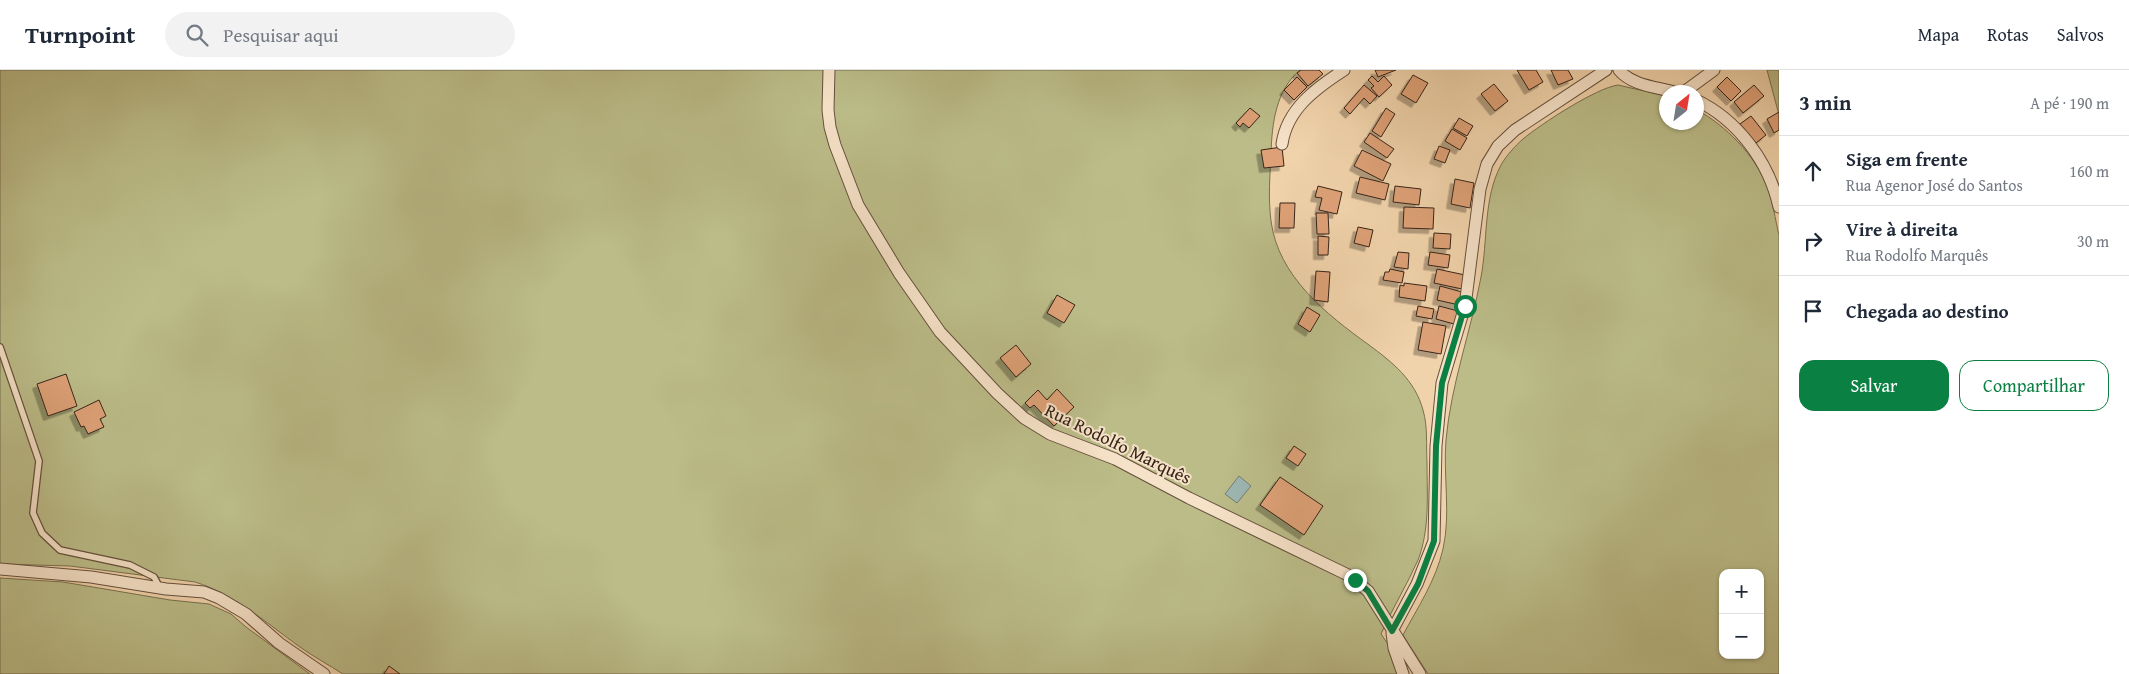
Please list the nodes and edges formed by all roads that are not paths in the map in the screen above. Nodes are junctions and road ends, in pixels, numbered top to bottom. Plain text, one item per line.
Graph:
1 (830, 70) edge
2 (1344, 70) edge
3 (1606, 70) edge
4 (1619, 70) edge
5 (1714, 70) edge
6 (1694, 85) edge
7 (1659, 88) edge
8 (1704, 105) edge
9 (1282, 144) dead end
10 (1779, 207) edge
11 (0, 347) edge
12 (0, 569) edge
13 (160, 588) junction
14 (1392, 631) junction
15 (324, 674) edge
16 (1404, 674) edge
17 (1420, 674) edge

1 - 14 street, Rua Rodolfo Marquês
2 - 9 street
3 - 14 street
4 - 7 street
5 - 6 street
8 - 10 street
11 - 13 lane
12 - 13 street
13 - 15 street
14 - 16 street
14 - 17 street, Rua Rodolfo Marquês

